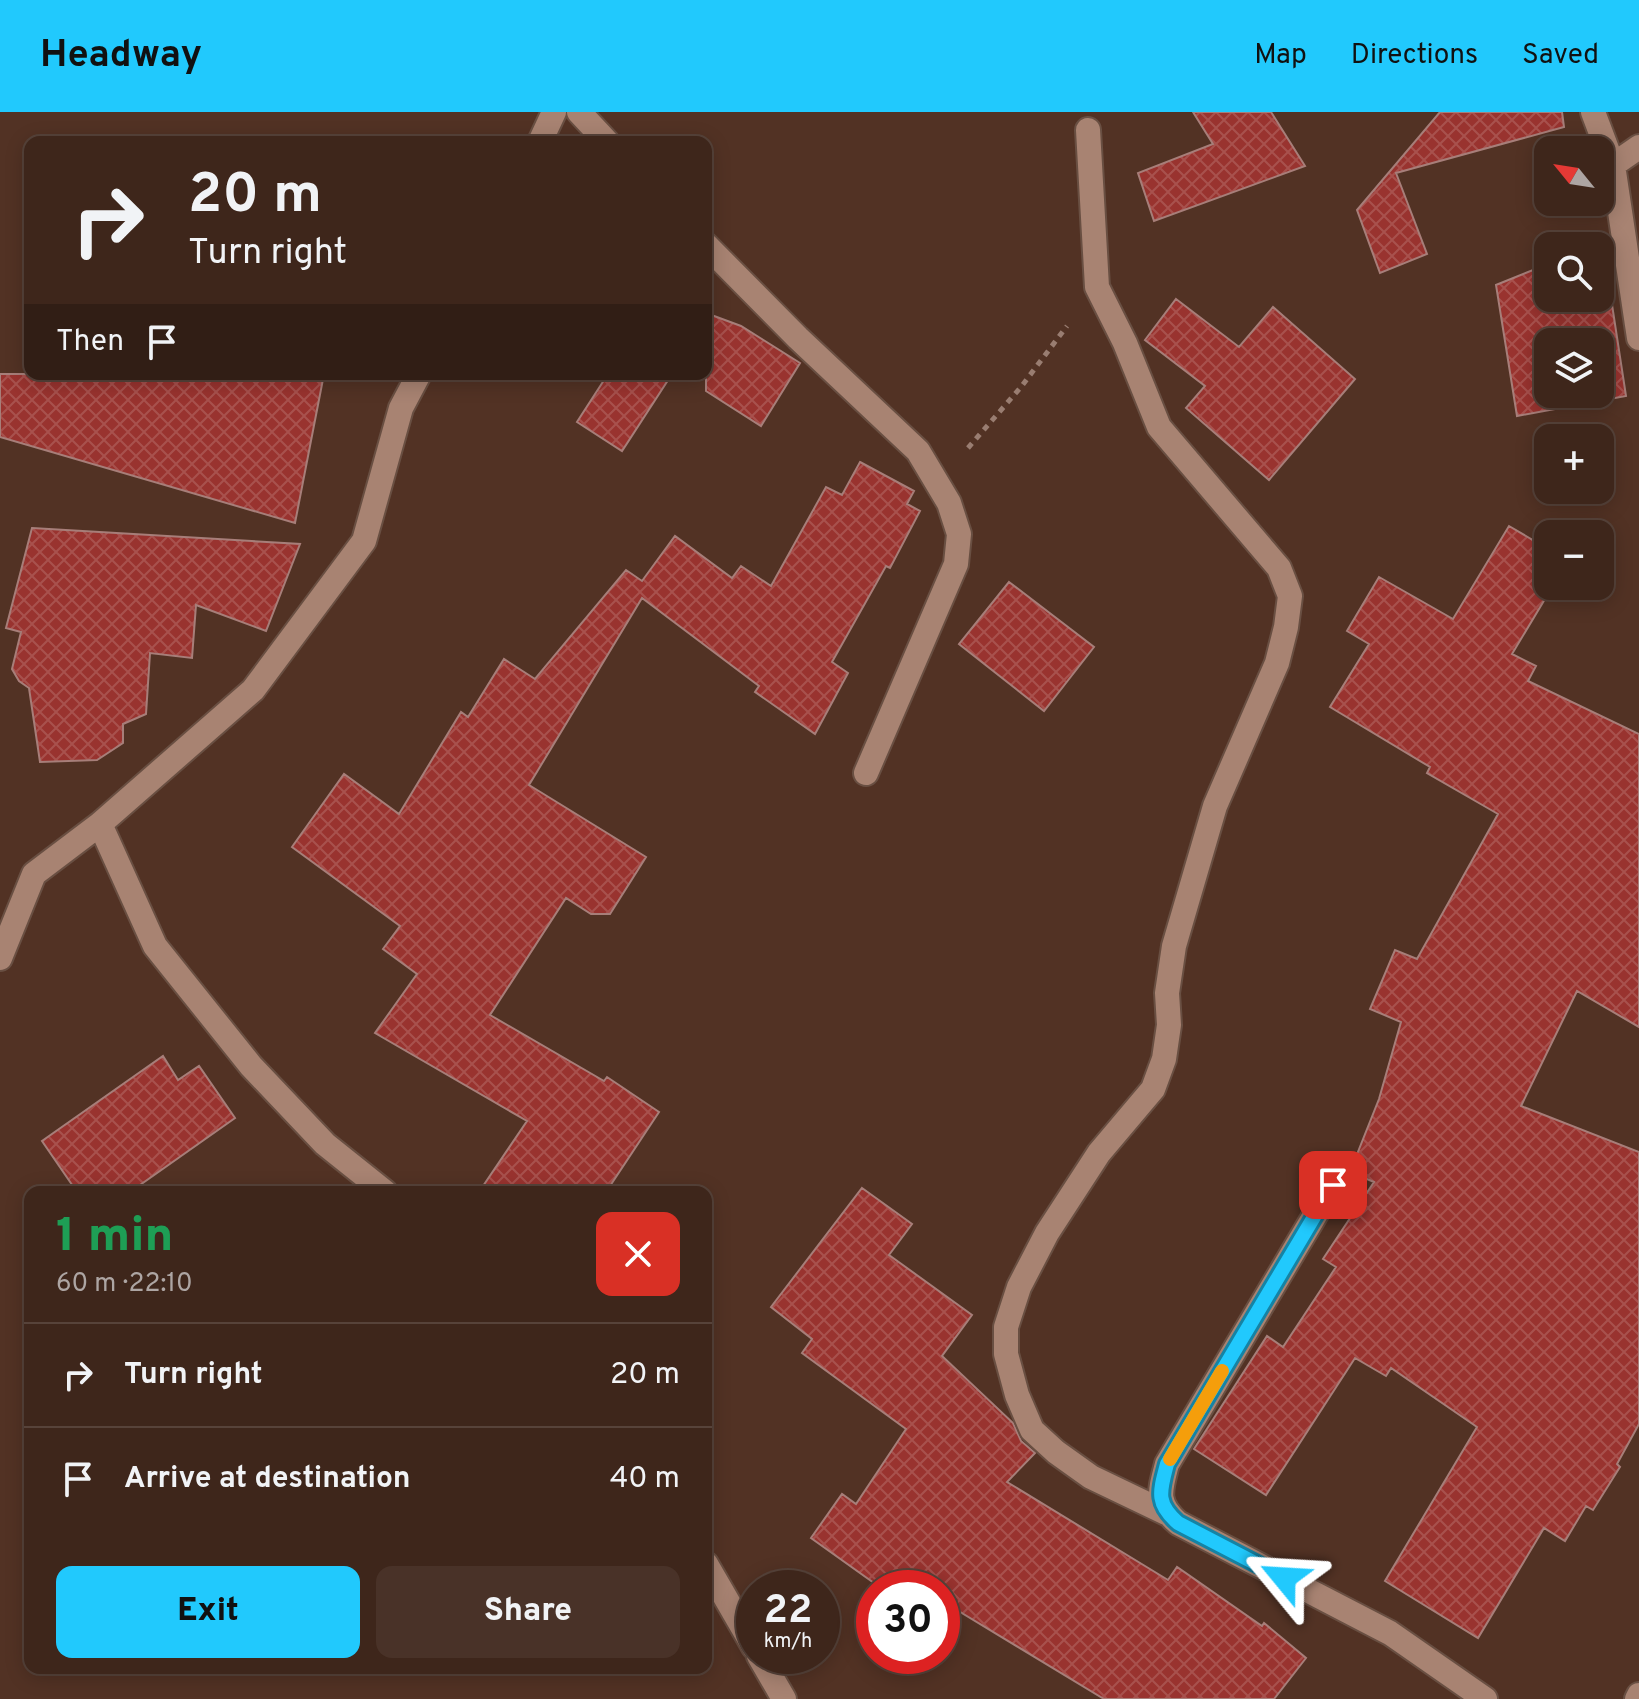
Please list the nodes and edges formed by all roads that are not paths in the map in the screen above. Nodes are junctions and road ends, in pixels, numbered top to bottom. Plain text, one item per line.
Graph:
1 (554, 112) edge
2 (579, 112) edge
3 (1593, 112) edge
4 (1088, 130) dead end
5 (543, 136) edge
6 (601, 136) edge
7 (1602, 136) edge
8 (1639, 147) edge
9 (1614, 164) edge
10 (1614, 172) edge
11 (712, 251) edge
12 (1639, 338) edge
13 (416, 380) edge
14 (866, 773) dead end
15 (100, 824) junction
16 (0, 958) edge
17 (1333, 1185) dead end
18 (378, 1186) edge
19 (1166, 1513) junction
20 (712, 1574) edge
21 (736, 1616) edge
22 (769, 1674) edge
23 (784, 1699) edge
24 (1485, 1699) edge

1 - 5 street
2 - 6 street
3 - 7 street
4 - 19 street
8 - 9 street
10 - 12 street
11 - 14 street
13 - 15 street
15 - 16 street
15 - 18 street
17 - 19 street
19 - 24 street
20 - 21 street
22 - 23 street

